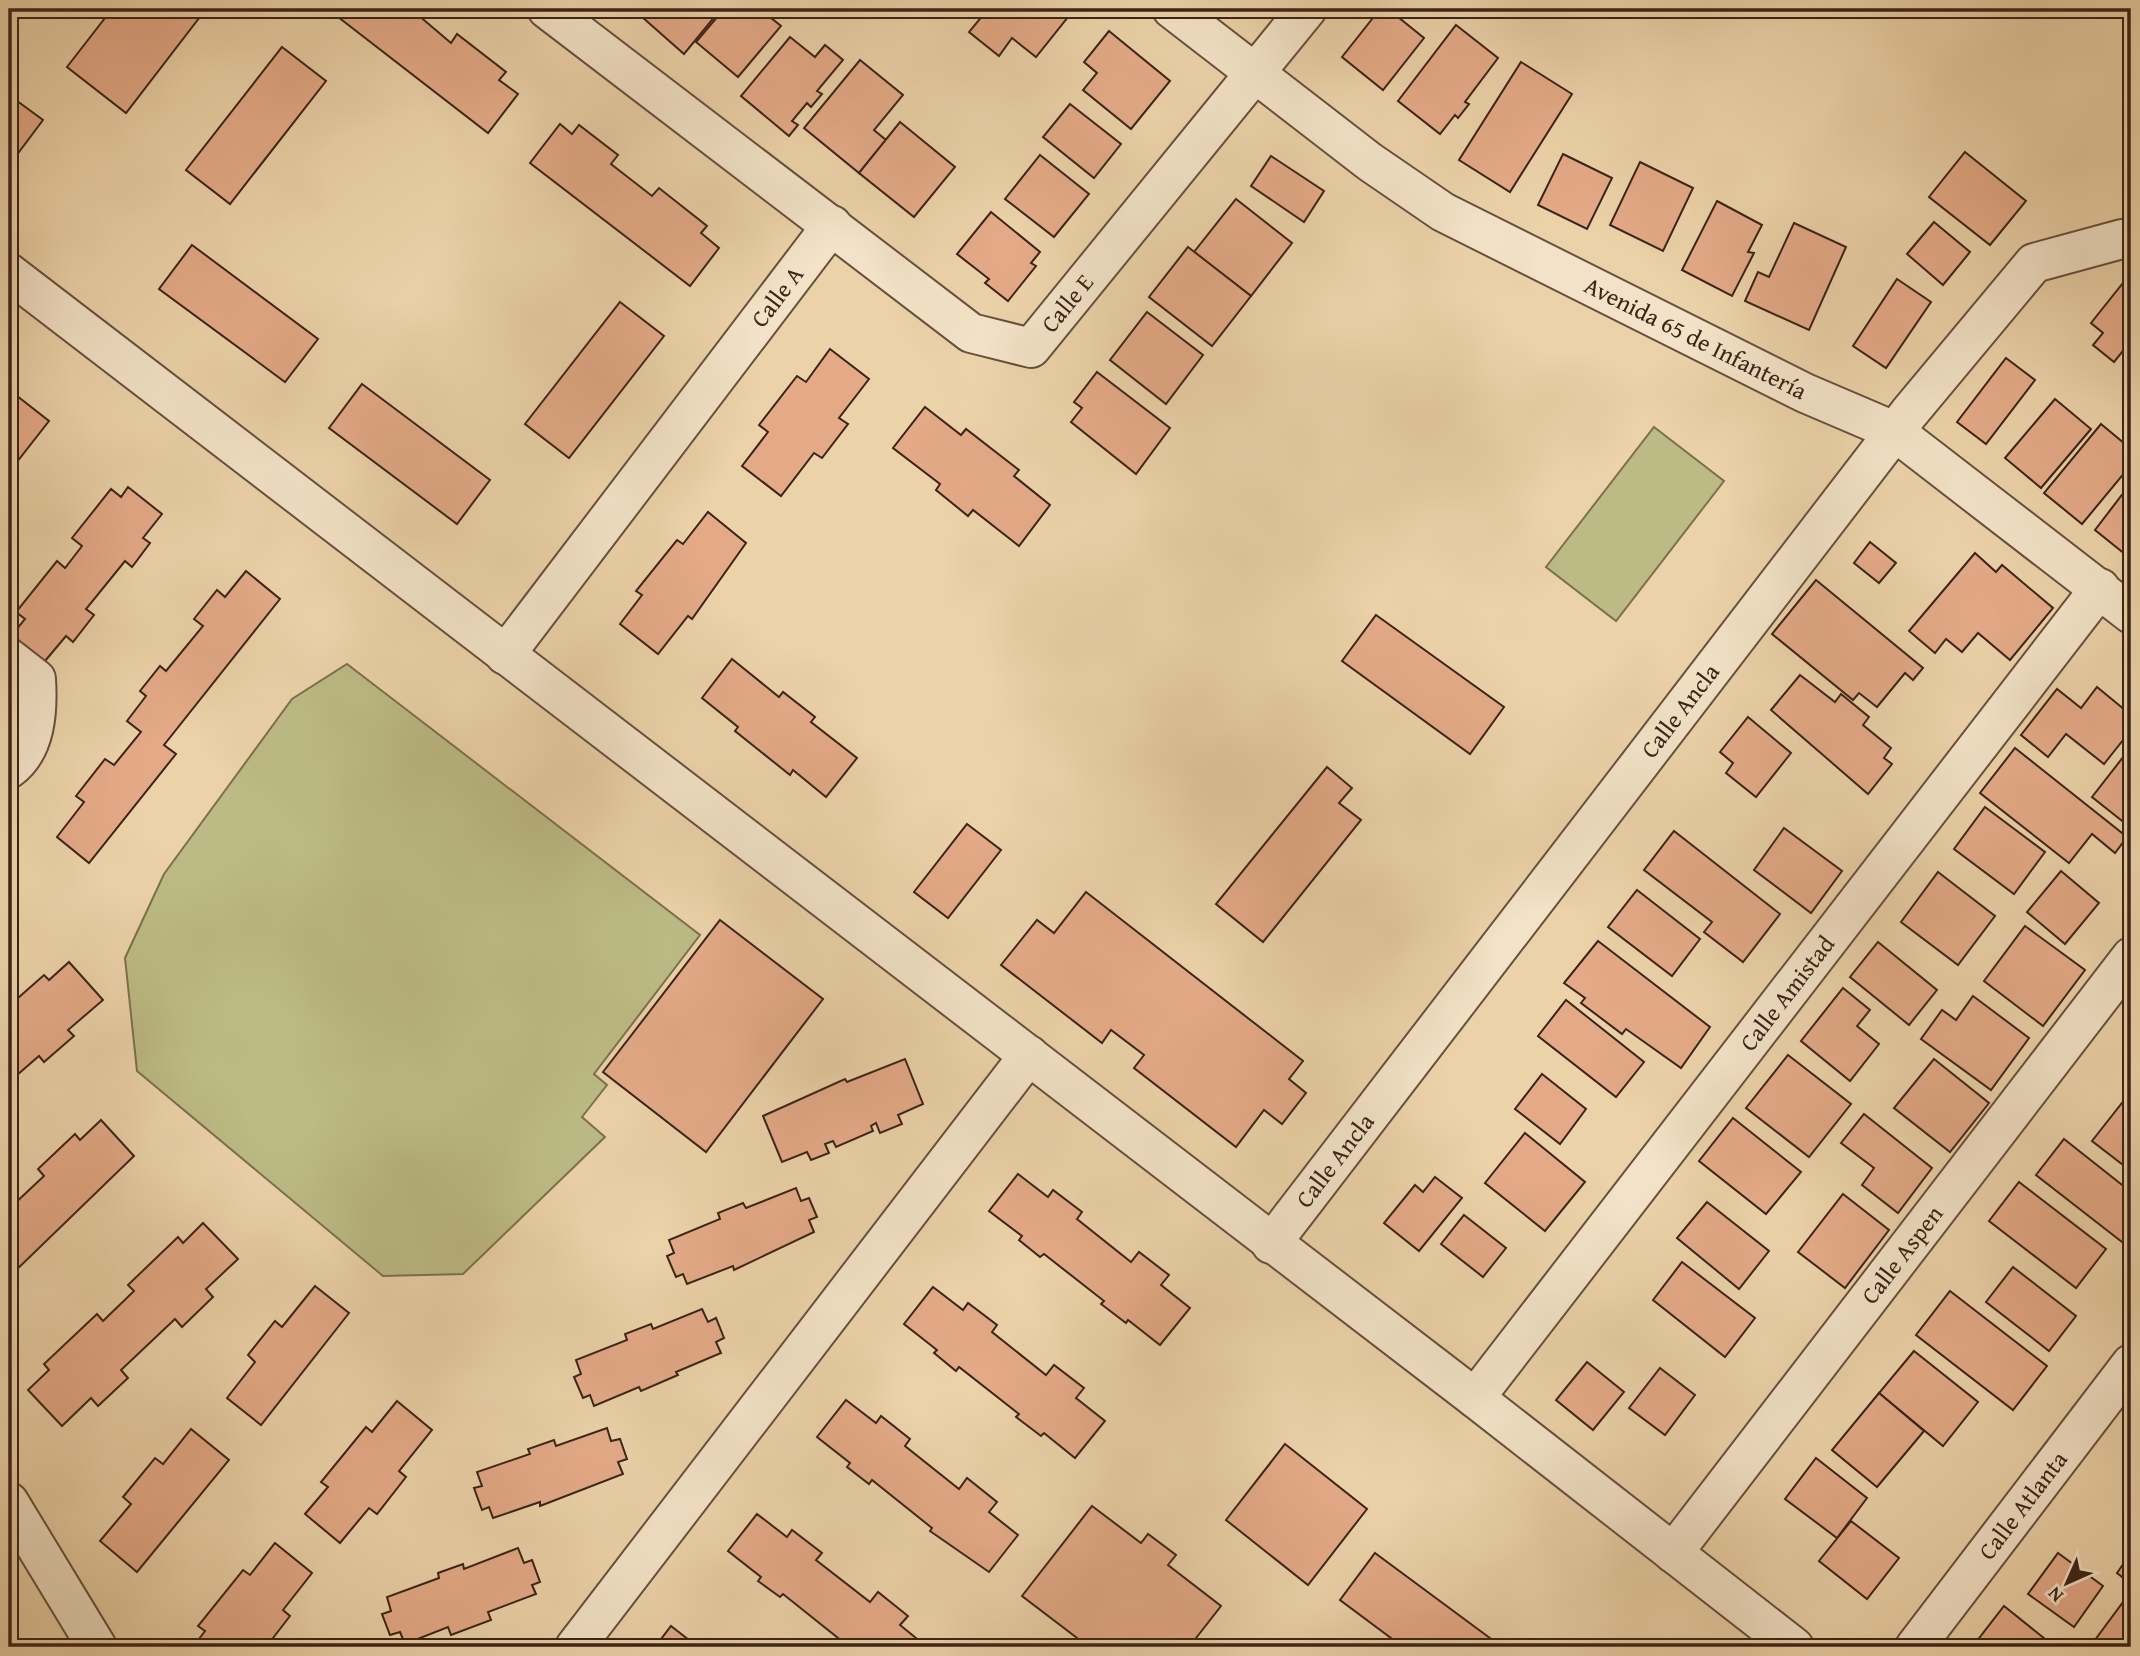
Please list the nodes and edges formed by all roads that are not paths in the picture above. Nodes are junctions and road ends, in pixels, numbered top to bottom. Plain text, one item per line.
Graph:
1 (547, 9) edge
2 (1172, 9) edge
3 (1307, 9) edge
4 (1253, 74) junction
5 (832, 225) junction
6 (2131, 241) edge
7 (9, 273) edge
8 (1894, 431) junction
9 (2099, 588) junction
10 (2131, 614) edge
11 (505, 655) junction
12 (9, 658) edge
13 (9, 769) edge
14 (2131, 957) edge
15 (1029, 1055) junction
16 (1271, 1244) junction
17 (2131, 1364) edge
18 (1475, 1398) junction
19 (9, 1503) edge
20 (1673, 1553) junction
21 (97, 1647) edge
22 (575, 1647) edge
23 (1794, 1647) edge
24 (1915, 1647) edge

1 - 5 street
2 - 4 street, Avenida 65 de Infantería
3 - 4 street
4 - 5 street, Calle E
4 - 8 street, Avenida 65 de Infantería
5 - 11 street, Calle A
6 - 8 street, Calle Ancla
7 - 11 street
8 - 9 street, Avenida 65 de Infantería
8 - 16 street, Calle Ancla
9 - 10 street, Avenida 65 de Infantería
9 - 18 street, Calle Amistad
11 - 15 street
12 - 13 street
14 - 20 street, Calle Aspen
15 - 16 street
15 - 22 street
16 - 18 street
17 - 24 street, Calle Atlanta
18 - 20 street
19 - 21 street
20 - 23 street

